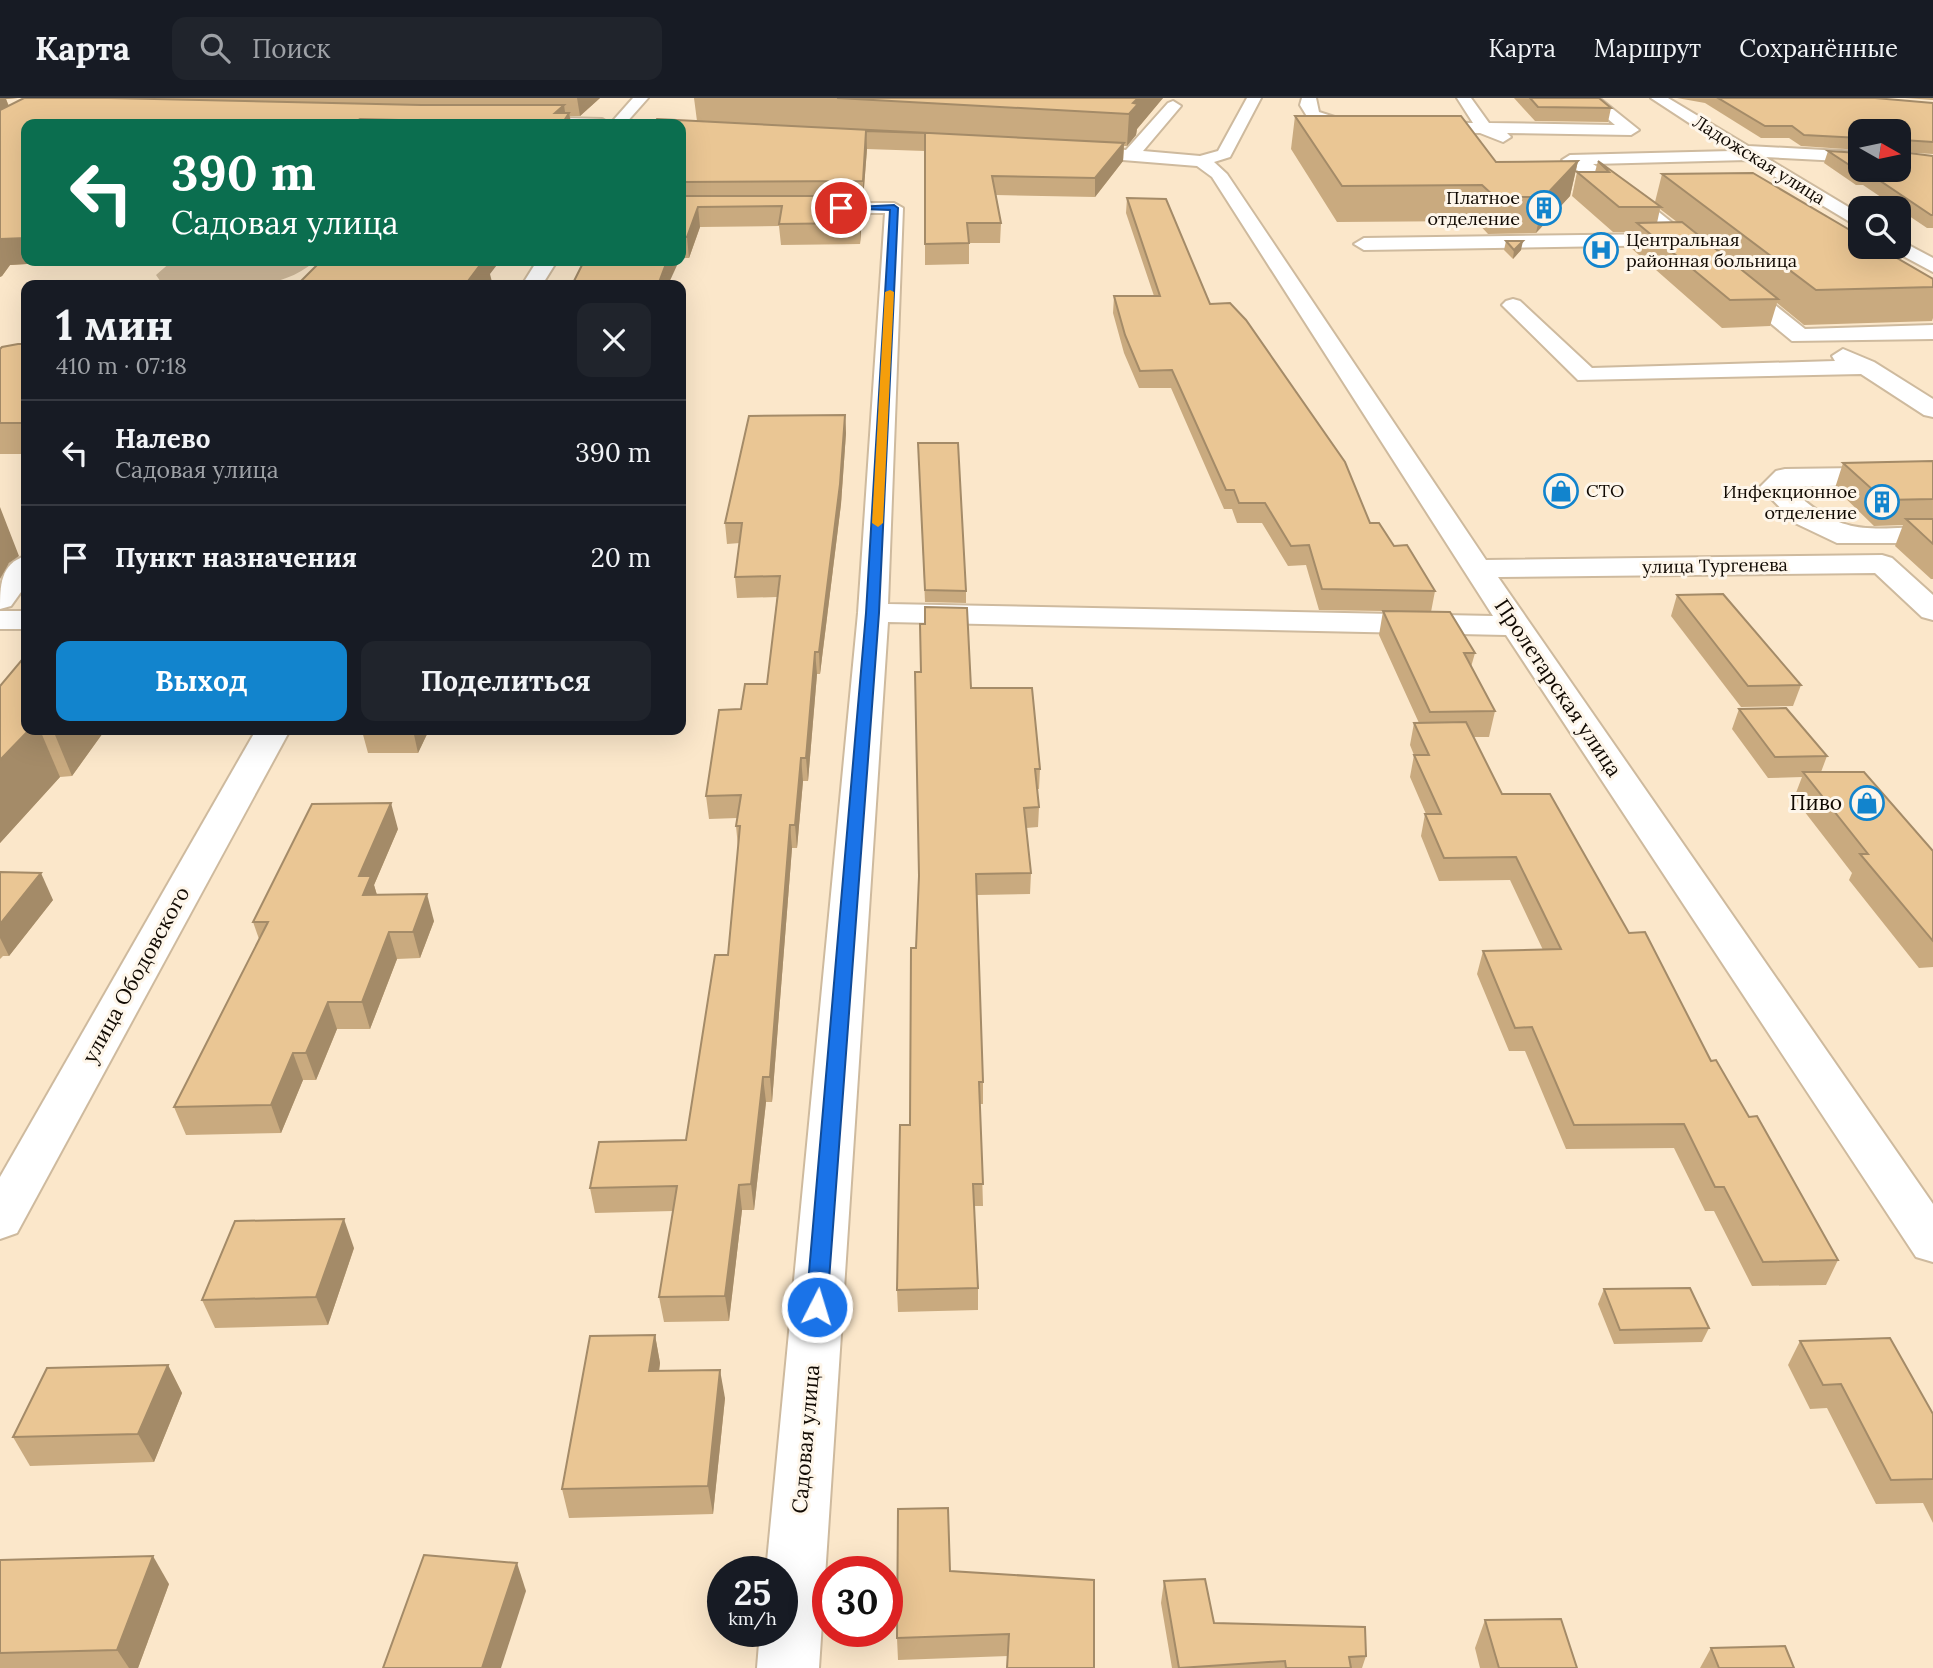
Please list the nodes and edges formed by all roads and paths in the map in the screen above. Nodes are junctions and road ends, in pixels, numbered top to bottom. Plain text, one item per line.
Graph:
1 (640, 98) edge
2 (1254, 98) edge
3 (1309, 98) edge
4 (1464, 98) edge
5 (1590, 98) edge
6 (1658, 98) edge
7 (1173, 106) dead end
8 (621, 119) edge
9 (1486, 130) junction
10 (1520, 145) dead end
11 (1050, 149) edge
12 (1746, 153) junction
13 (1132, 154) junction
14 (1554, 157) dead end
15 (1848, 157) edge
16 (1201, 161) junction
17 (1577, 161) junction
18 (1654, 196) dead end
19 (1629, 197) junction
20 (774, 208) edge
21 (1848, 215) edge
22 (1680, 239) junction
23 (1364, 244) dead end
24 (1911, 253) edge
25 (1933, 266) edge
26 (1513, 306) dead end
27 (1933, 332) edge
28 (1800, 335) junction
29 (1866, 367) junction
30 (1933, 410) edge
31 (1933, 475) edge
32 (1933, 535) edge
33 (1478, 569) junction
34 (21, 572) edge
35 (0, 600) edge
36 (1933, 611) edge
37 (873, 613) junction
38 (0, 620) edge
39 (21, 620) edge
40 (1515, 626) junction
41 (270, 735) edge
42 (0, 1220) edge
43 (1933, 1243) edge
44 (788, 1668) edge

1 - 8 street
2 - 16 street
3 - 9 street
4 - 9 street
5 - 9 street
6 - 12 street, Ладожская улица
7 - 13 street
9 - 10 street
11 - 13 street
12 - 15 street
12 - 17 street
12 - 21 street, Ладожская улица
13 - 16 street
14 - 17 street
16 - 33 street, Пролетарская улица
17 - 19 street
18 - 19 street
19 - 22 street
20 - 37 street, Садовая улица
22 - 23 street
22 - 28 street
24 - 25 street
26 - 29 street
27 - 28 street
28 - 29 street
29 - 30 street
31 - 32 street
33 - 36 street, улица Тургенева
33 - 40 street, Пролетарская улица
34 - 35 street
37 - 40 street
37 - 44 street, Садовая улица
38 - 39 street
40 - 43 street, Пролетарская улица
41 - 42 street, улица Ободовского

